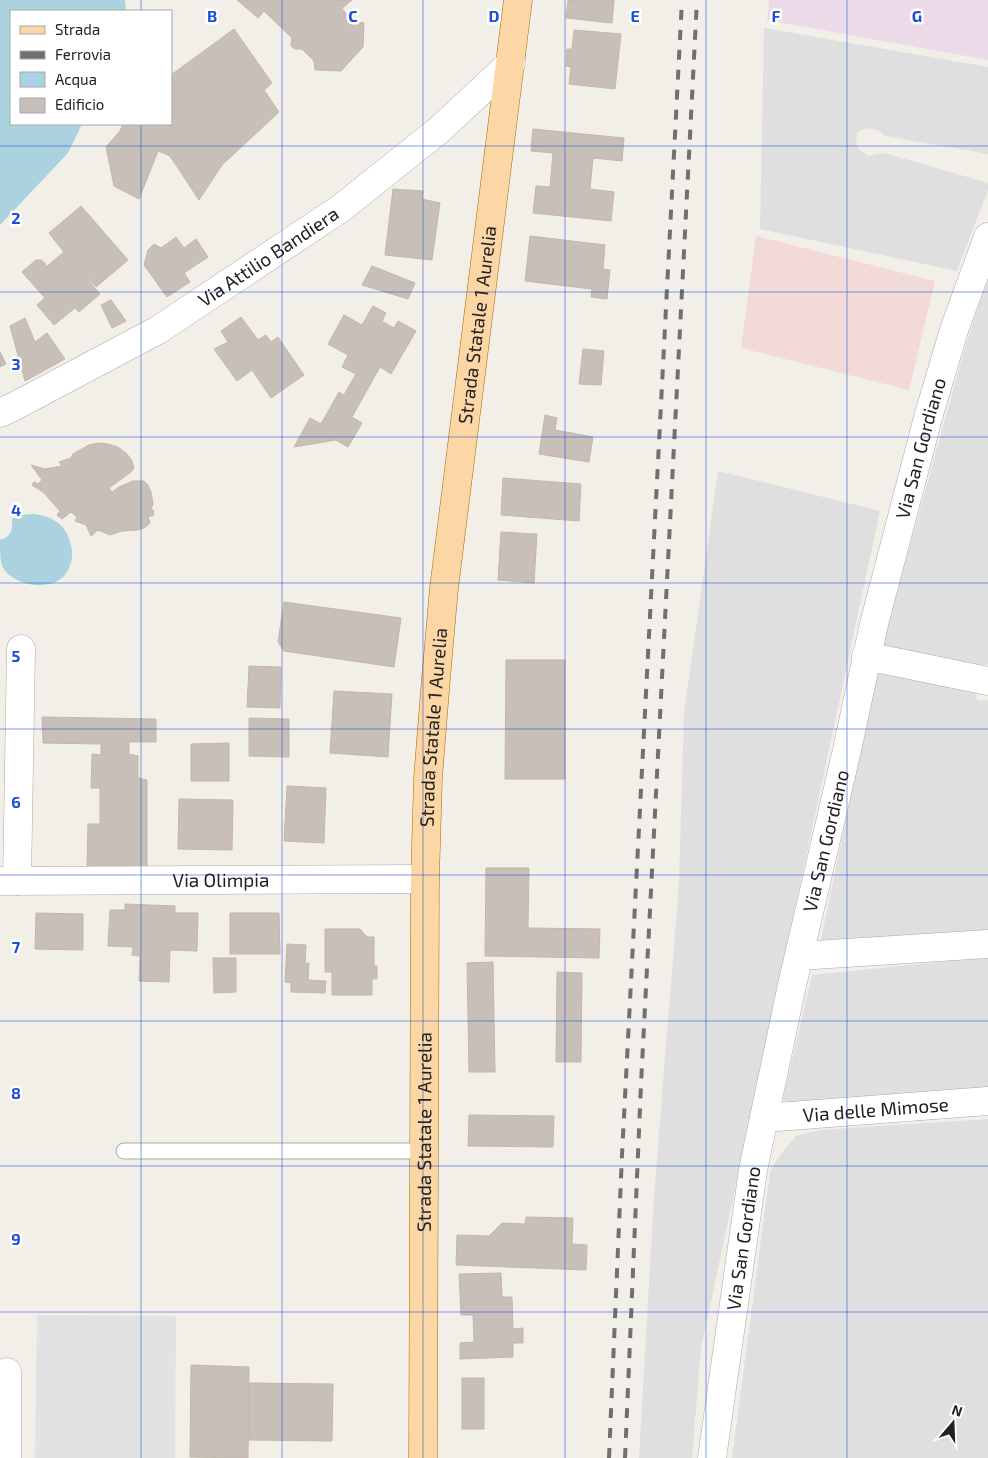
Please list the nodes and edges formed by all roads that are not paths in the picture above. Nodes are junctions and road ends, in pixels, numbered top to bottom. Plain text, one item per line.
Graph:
1 (518, 0) edge
2 (511, 63) junction
3 (988, 237) edge
4 (0, 413) edge
5 (21, 649) dead end
6 (866, 656) junction
7 (988, 681) edge
8 (425, 879) junction
9 (8, 881) edge
10 (988, 944) edge
11 (799, 956) junction
12 (988, 1101) edge
13 (764, 1118) junction
14 (124, 1150) dead end
15 (424, 1151) junction
16 (7, 1372) dead end
17 (7, 1458) edge
18 (423, 1458) edge
19 (712, 1458) edge

1 - 2 main road, Strada Statale 1 Aurelia
2 - 4 street, Via Attilio Bandiera
2 - 8 main road, Strada Statale 1 Aurelia
3 - 6 street, Via San Gordiano
5 - 9 street, Via Olimpia
6 - 7 street
6 - 11 street, Via San Gordiano
8 - 9 street, Via Olimpia
8 - 15 main road, Strada Statale 1 Aurelia
10 - 11 street
11 - 13 street, Via San Gordiano
12 - 13 street, Via delle Mimose
13 - 19 street, Via San Gordiano
14 - 15 lane
15 - 18 main road, Strada Statale 1 Aurelia
16 - 17 street

